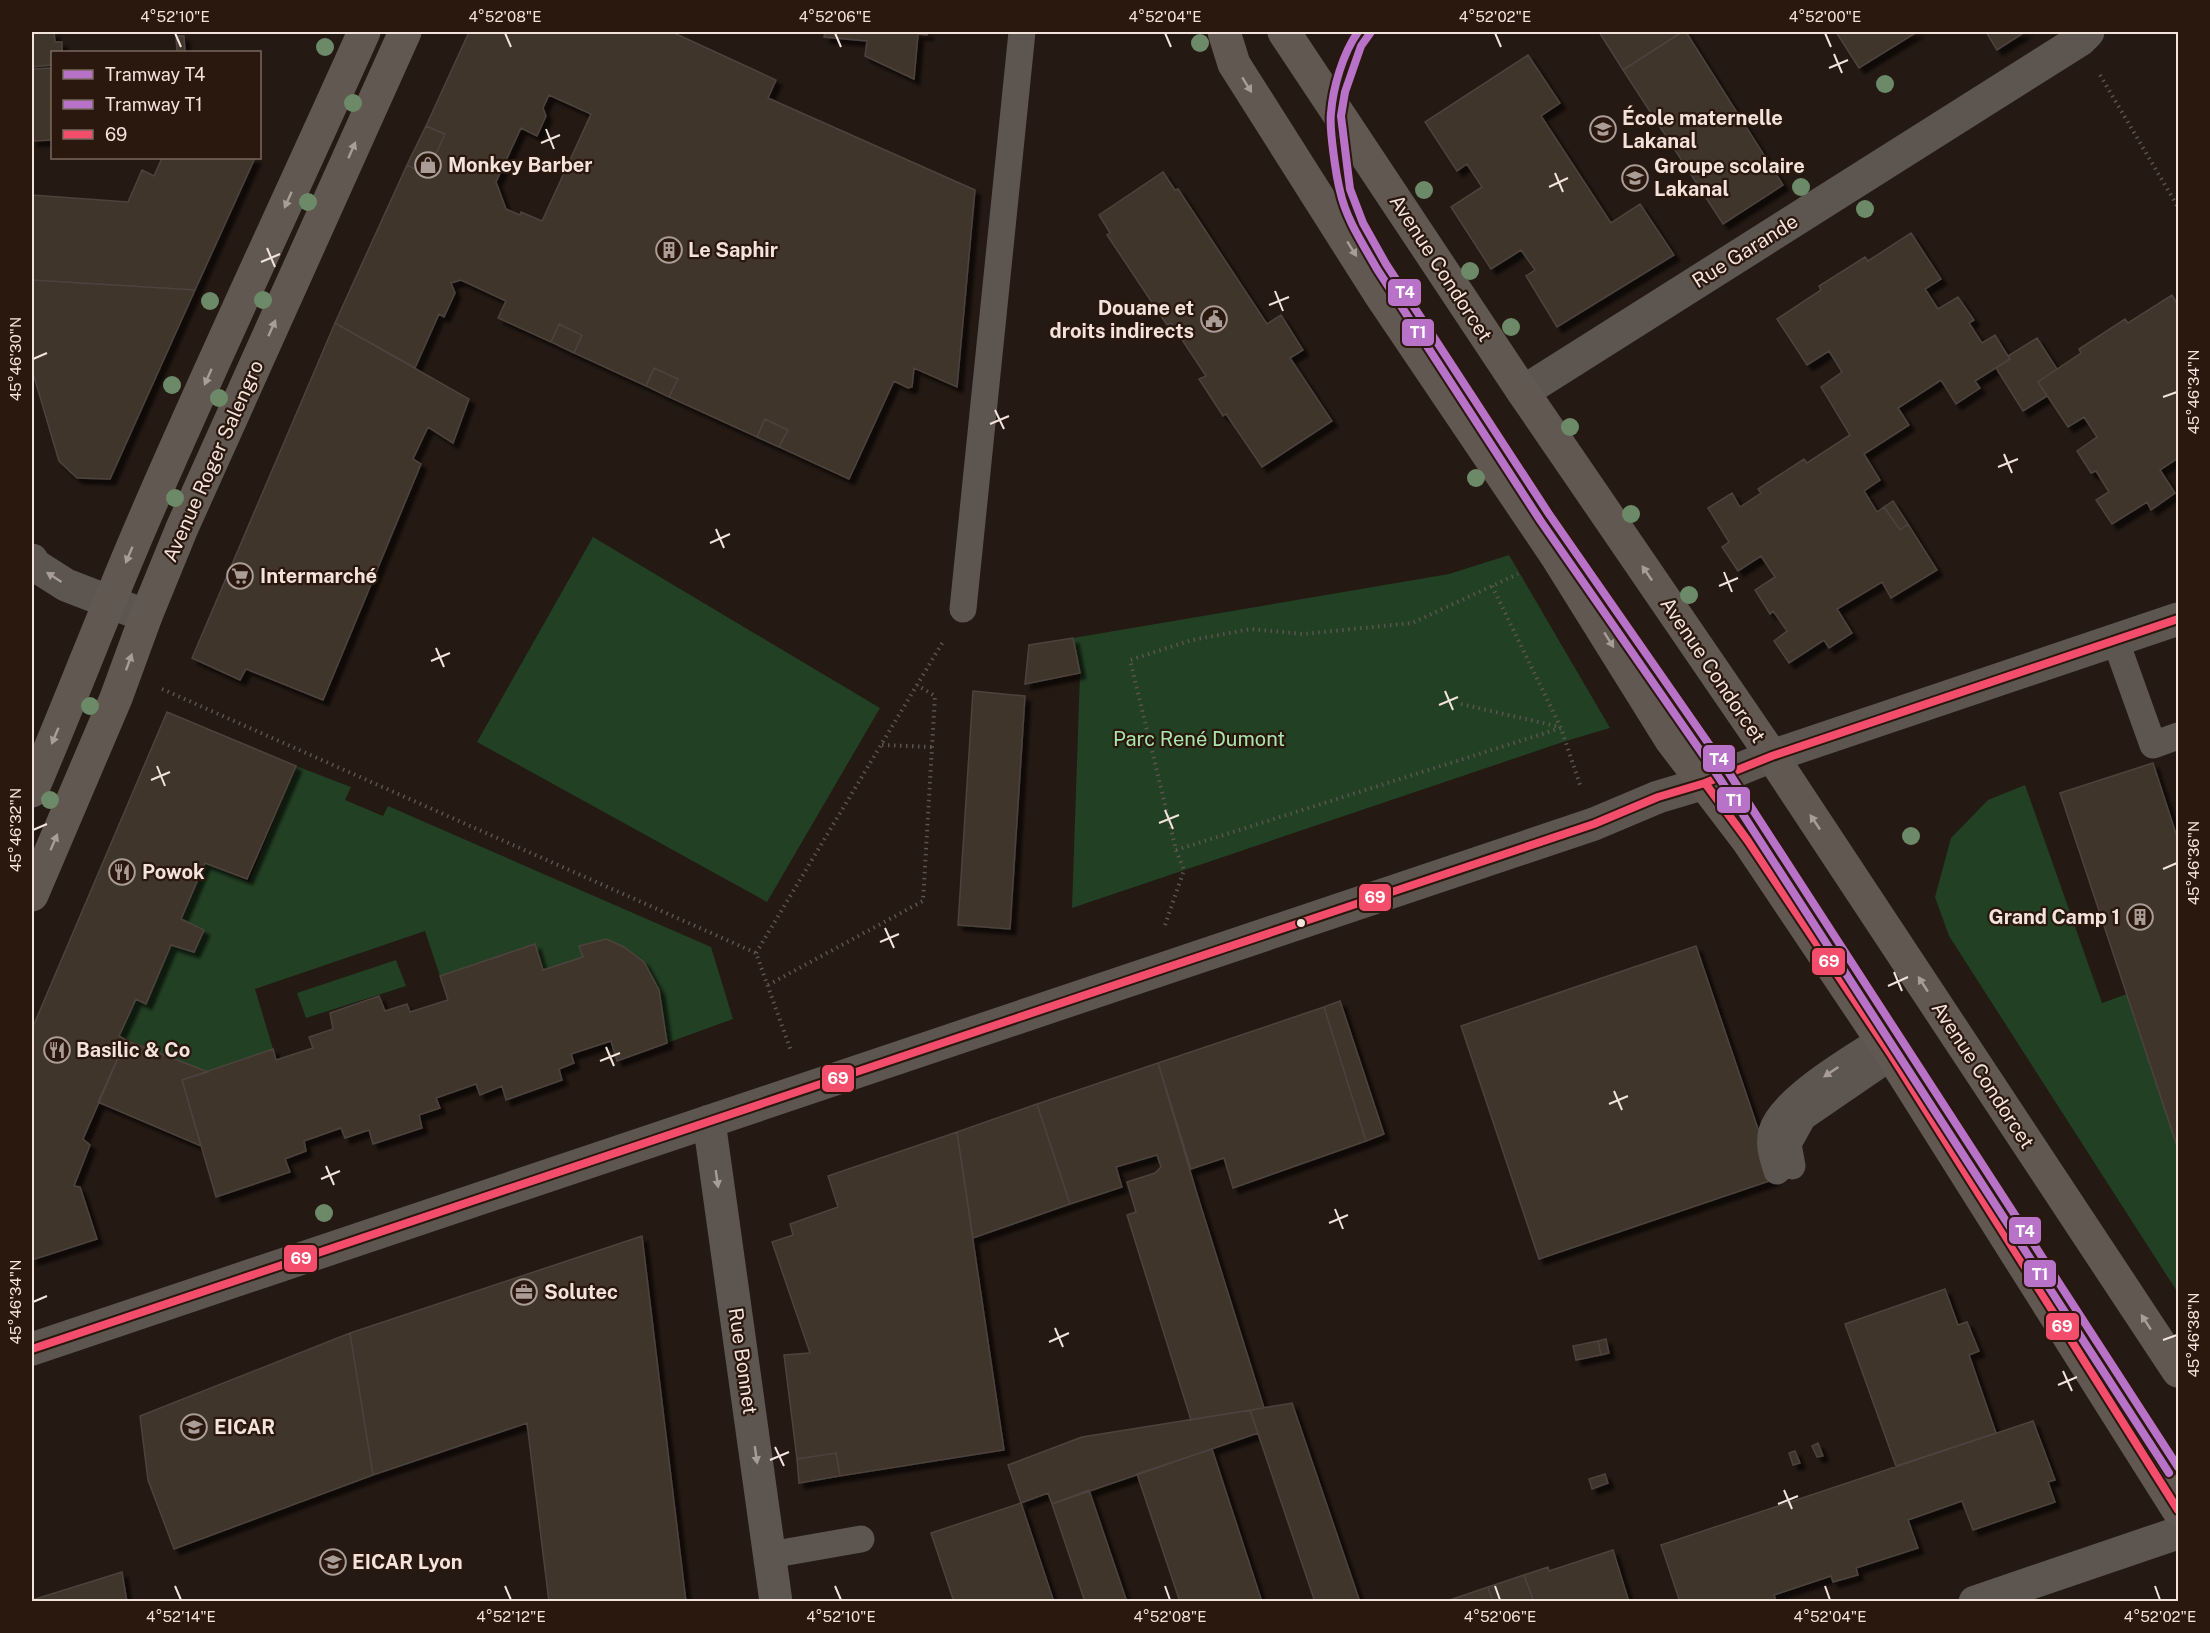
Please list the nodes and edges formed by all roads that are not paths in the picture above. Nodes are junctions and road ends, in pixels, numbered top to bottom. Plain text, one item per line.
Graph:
1 (364, 32) edge
2 (405, 32) edge
3 (1022, 32) edge
4 (1224, 32) edge
5 (1284, 32) edge
6 (2076, 41) edge
7 (1523, 392) junction
8 (32, 560) edge
9 (108, 602) junction
10 (963, 609) road end
11 (146, 616) junction
12 (2178, 619) edge
13 (2115, 639) junction
14 (2178, 736) edge
15 (1772, 756) junction
16 (1705, 783) junction
17 (32, 791) edge
18 (32, 896) edge
19 (1886, 1048) junction
20 (709, 1121) junction
21 (1784, 1169) dead end
22 (32, 1348) edge
23 (2178, 1371) edge
24 (2178, 1510) edge
25 (2178, 1533) edge
26 (861, 1539) dead end
27 (770, 1555) junction
28 (776, 1602) edge
29 (1975, 1602) edge

1 -> 9 street, Avenue Roger Salengro
11 -> 2 street, Avenue Roger Salengro
3 - 10 lane
4 -> 16 street
5 - 7 street, Avenue Condorcet
6 - 7 street, Rue Garande
15 -> 7 street, Avenue Condorcet
9 -> 8 street
9 - 11 street
9 -> 17 street, Avenue Roger Salengro
18 -> 11 street, Avenue Roger Salengro
12 - 13 street
13 - 14 lane
13 - 15 street
15 - 16 street
23 -> 15 street, Avenue Condorcet
16 - 19 street
16 - 20 street
19 - 21 lane
19 - 24 street
20 - 22 street
20 -> 27 street, Rue Bonnet
25 - 29 street
26 - 27 lane
27 - 28 street, Rue Bonnet

